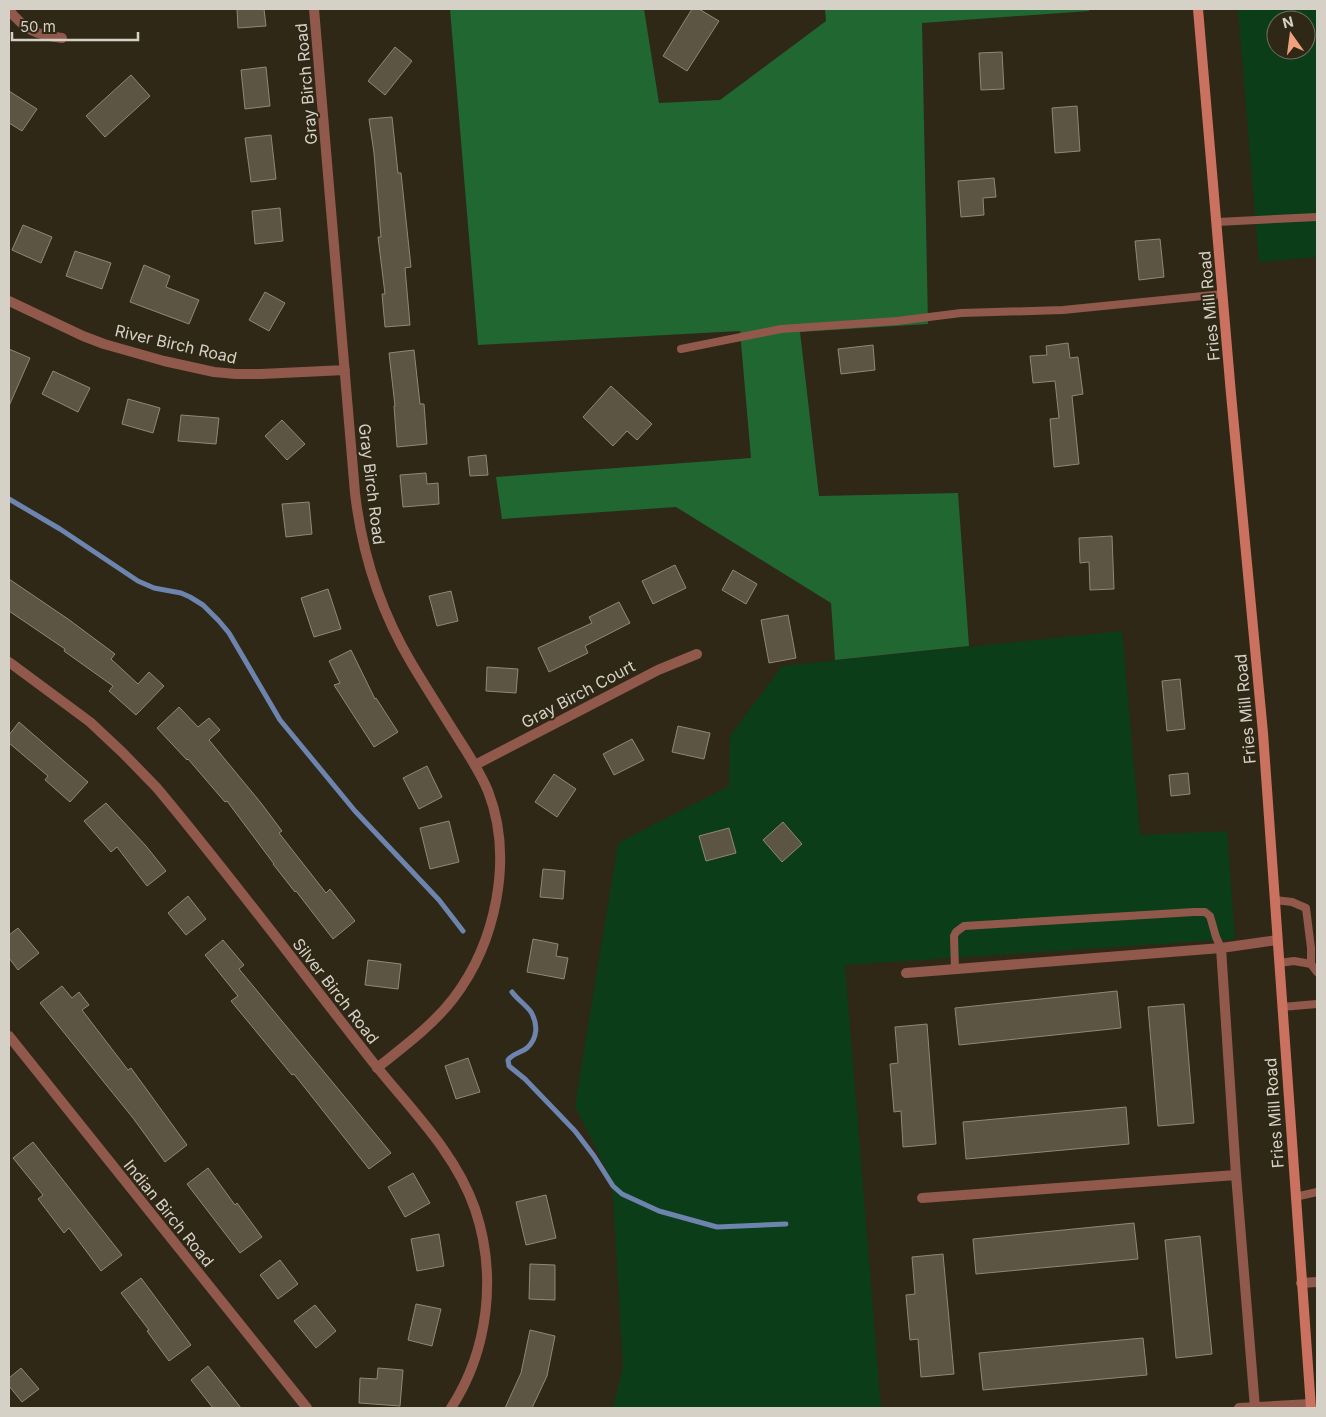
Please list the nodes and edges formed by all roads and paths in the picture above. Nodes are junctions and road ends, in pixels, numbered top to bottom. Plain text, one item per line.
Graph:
1 (314, 9) edge
2 (1198, 9) edge
3 (9, 10) edge
4 (62, 38) dead end
5 (1317, 217) edge
6 (1217, 222) junction
7 (1223, 294) junction
8 (9, 301) edge
9 (681, 349) dead end
10 (345, 370) junction
11 (697, 654) dead end
12 (9, 662) edge
13 (475, 765) junction
14 (1275, 900) junction
15 (1277, 940) junction
16 (1221, 948) junction
17 (1279, 963) junction
18 (1311, 964) junction
19 (955, 969) junction
20 (1317, 972) edge
21 (906, 973) dead end
22 (1317, 1004) edge
23 (1282, 1007) junction
24 (9, 1036) edge
25 (377, 1068) junction
26 (1236, 1175) junction
27 (1317, 1192) edge
28 (1295, 1197) junction
29 (922, 1198) dead end
30 (1317, 1282) edge
31 (1301, 1283) junction
32 (1313, 1376) edge
33 (1310, 1406) edge
34 (307, 1408) edge
35 (452, 1408) edge
36 (1239, 1408) edge
37 (1254, 1408) edge

1 - 10 street, Gray Birch Road
2 - 6 main road, Fries Mill Road
3 - 4 street
5 - 6 lane
6 - 7 main road, Fries Mill Road
7 - 9 lane
7 - 14 main road, Fries Mill Road
8 - 10 street, River Birch Road
10 - 13 street, Gray Birch Road
11 - 13 street, Gray Birch Court
12 - 25 street, Silver Birch Road
13 - 25 street, Gray Birch Road
14 - 15 main road, Fries Mill Road
14 - 18 lane
15 - 16 street
15 - 17 main road, Fries Mill Road
16 - 19 street
16 - 19 lane
16 - 26 street
17 - 18 lane
17 - 23 main road, Fries Mill Road
18 - 20 lane
19 - 21 street
22 - 23 lane
23 - 28 main road, Fries Mill Road
24 - 34 street, Indian Birch Road
25 - 35 street, Silver Birch Road
26 - 29 street
26 - 37 street
27 - 28 lane
28 - 31 main road, Fries Mill Road
30 - 31 street
31 - 32 main road, Fries Mill Road
32 - 33 main road, Fries Mill Road
33 - 37 street
36 - 37 street

